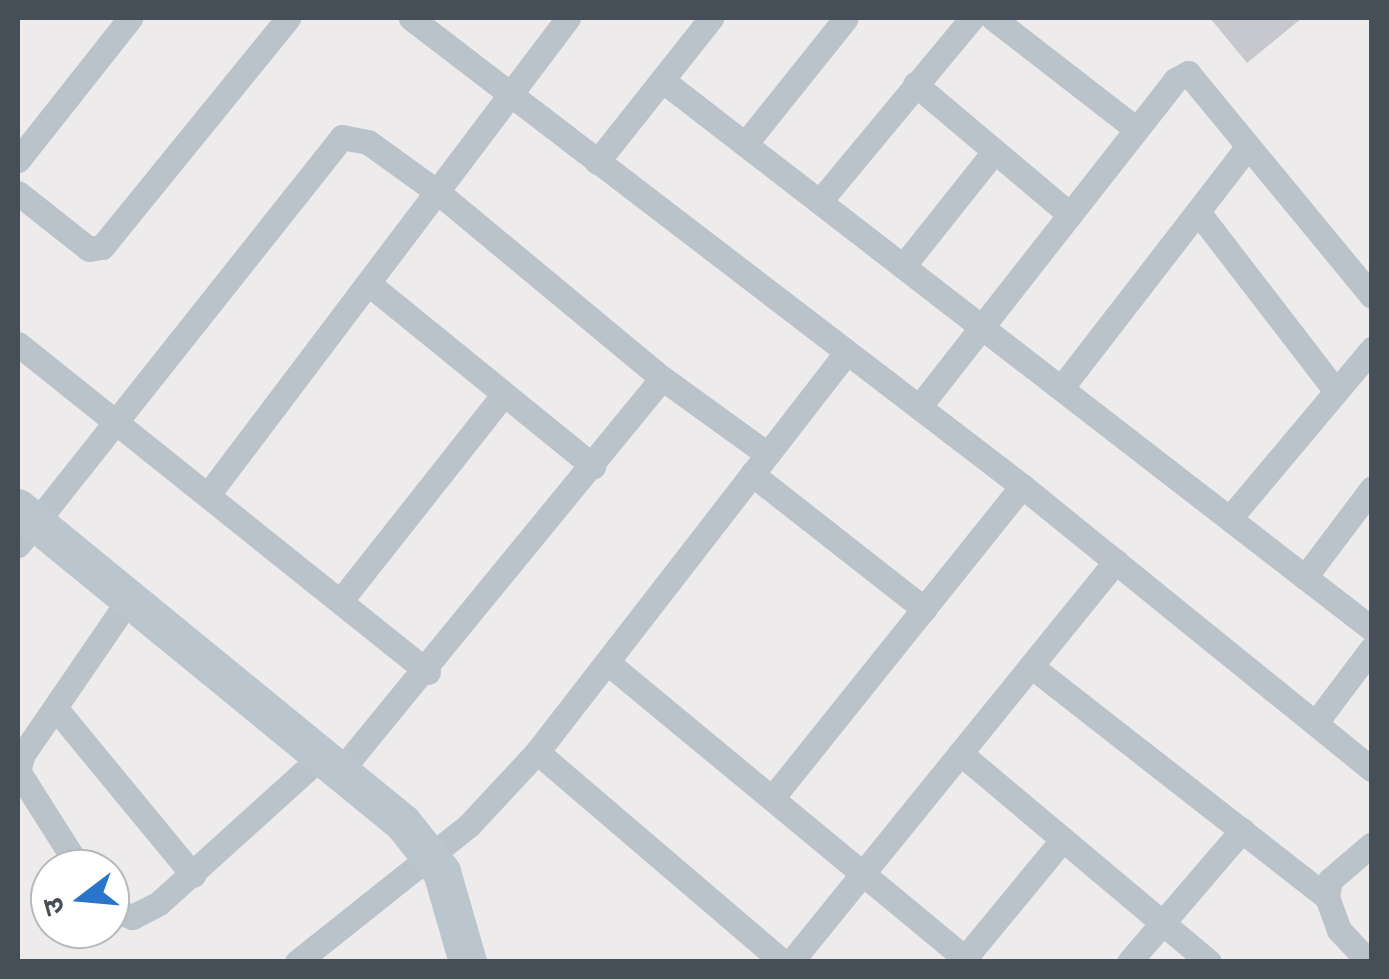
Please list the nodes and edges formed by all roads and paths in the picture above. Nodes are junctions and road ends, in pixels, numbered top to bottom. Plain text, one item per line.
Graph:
1 (130, 18) edge
2 (288, 18) edge
3 (411, 18) edge
4 (568, 18) edge
5 (711, 18) edge
6 (846, 18) edge
7 (972, 18) edge
8 (993, 18) edge
9 (662, 80) junction
10 (915, 84) junction
11 (510, 95) junction
12 (1136, 129) junction
13 (745, 144) junction
14 (1248, 146) junction
15 (994, 152) junction
16 (18, 160) edge
17 (597, 162) junction
18 (18, 193) edge
19 (440, 194) junction
20 (820, 201) junction
21 (1198, 212) junction
22 (1068, 213) junction
23 (904, 265) junction
24 (369, 284) junction
25 (1372, 296) edge
26 (980, 323) junction
27 (18, 344) edge
28 (1372, 350) edge
29 (846, 354) junction
30 (662, 378) junction
31 (1062, 387) junction
32 (1335, 390) junction
33 (504, 394) junction
34 (920, 406) junction
35 (117, 418) junction
36 (760, 464) junction
37 (593, 466) junction
38 (1022, 486) junction
39 (1372, 488) edge
40 (210, 492) junction
41 (1230, 518) junction
42 (23, 525) edge
43 (1116, 562) junction
44 (1305, 577) junction
45 (130, 598) junction
46 (342, 599) junction
47 (924, 609) junction
48 (1372, 629) edge
49 (1372, 648) edge
50 (608, 663) junction
51 (1031, 666) junction
52 (428, 672) junction
53 (57, 710) junction
54 (1318, 721) junction
55 (538, 752) junction
56 (960, 753) junction
57 (333, 762) junction
58 (1372, 769) edge
59 (772, 798) junction
60 (1242, 830) junction
61 (1063, 838) junction
62 (1372, 844) edge
63 (67, 849) edge
64 (432, 852) junction
65 (864, 872) junction
66 (193, 874) junction
67 (1326, 897) junction
68 (130, 916) edge
69 (1164, 919) junction
70 (967, 960) edge
71 (296, 962) edge
72 (468, 962) edge
73 (783, 962) edge
74 (791, 962) edge
75 (1129, 962) edge
76 (1208, 962) edge
77 (1369, 962) edge

1 - 16 street
2 - 18 street
3 - 11 street
4 - 11 street
5 - 9 street
6 - 13 street
7 - 10 street
8 - 12 street
9 - 13 street
9 - 17 street
10 - 15 street
10 - 20 street
11 - 17 street
11 - 19 street
12 - 14 street
12 - 22 street
13 - 20 street
14 - 21 street
14 - 25 street
15 - 22 street
15 - 23 street
17 - 29 street
19 - 24 street
19 - 30 street
19 - 35 street
20 - 23 street
21 - 31 street
21 - 32 street
22 - 26 street
23 - 26 street
24 - 33 street
24 - 40 street
26 - 31 street
26 - 34 street
27 - 35 street
28 - 32 street
29 - 34 street
29 - 36 street
30 - 36 street
30 - 37 street
31 - 41 street
32 - 41 street
33 - 37 street
33 - 46 street
34 - 38 street
35 - 40 street
35 - 42 street
36 - 47 street
36 - 50 street
37 - 52 street
38 - 43 street
38 - 47 street
39 - 44 street
40 - 46 street
41 - 44 street
42 - 45 street
43 - 51 street
43 - 54 street
44 - 48 street
45 - 53 street
45 - 57 street
46 - 52 street
47 - 59 street
49 - 54 street
50 - 55 street
50 - 59 street
51 - 56 street
51 - 60 street
52 - 57 street
53 - 63 street
53 - 66 street
54 - 58 street
55 - 64 street
55 - 73 street
56 - 61 street
56 - 65 street
57 - 64 street
57 - 66 street
59 - 65 street
60 - 67 street
60 - 69 street
61 - 69 street
61 - 70 street
62 - 67 street
64 - 71 street
64 - 72 street
65 - 70 street
65 - 74 street
66 - 68 street
67 - 77 street
69 - 75 street
69 - 76 street

